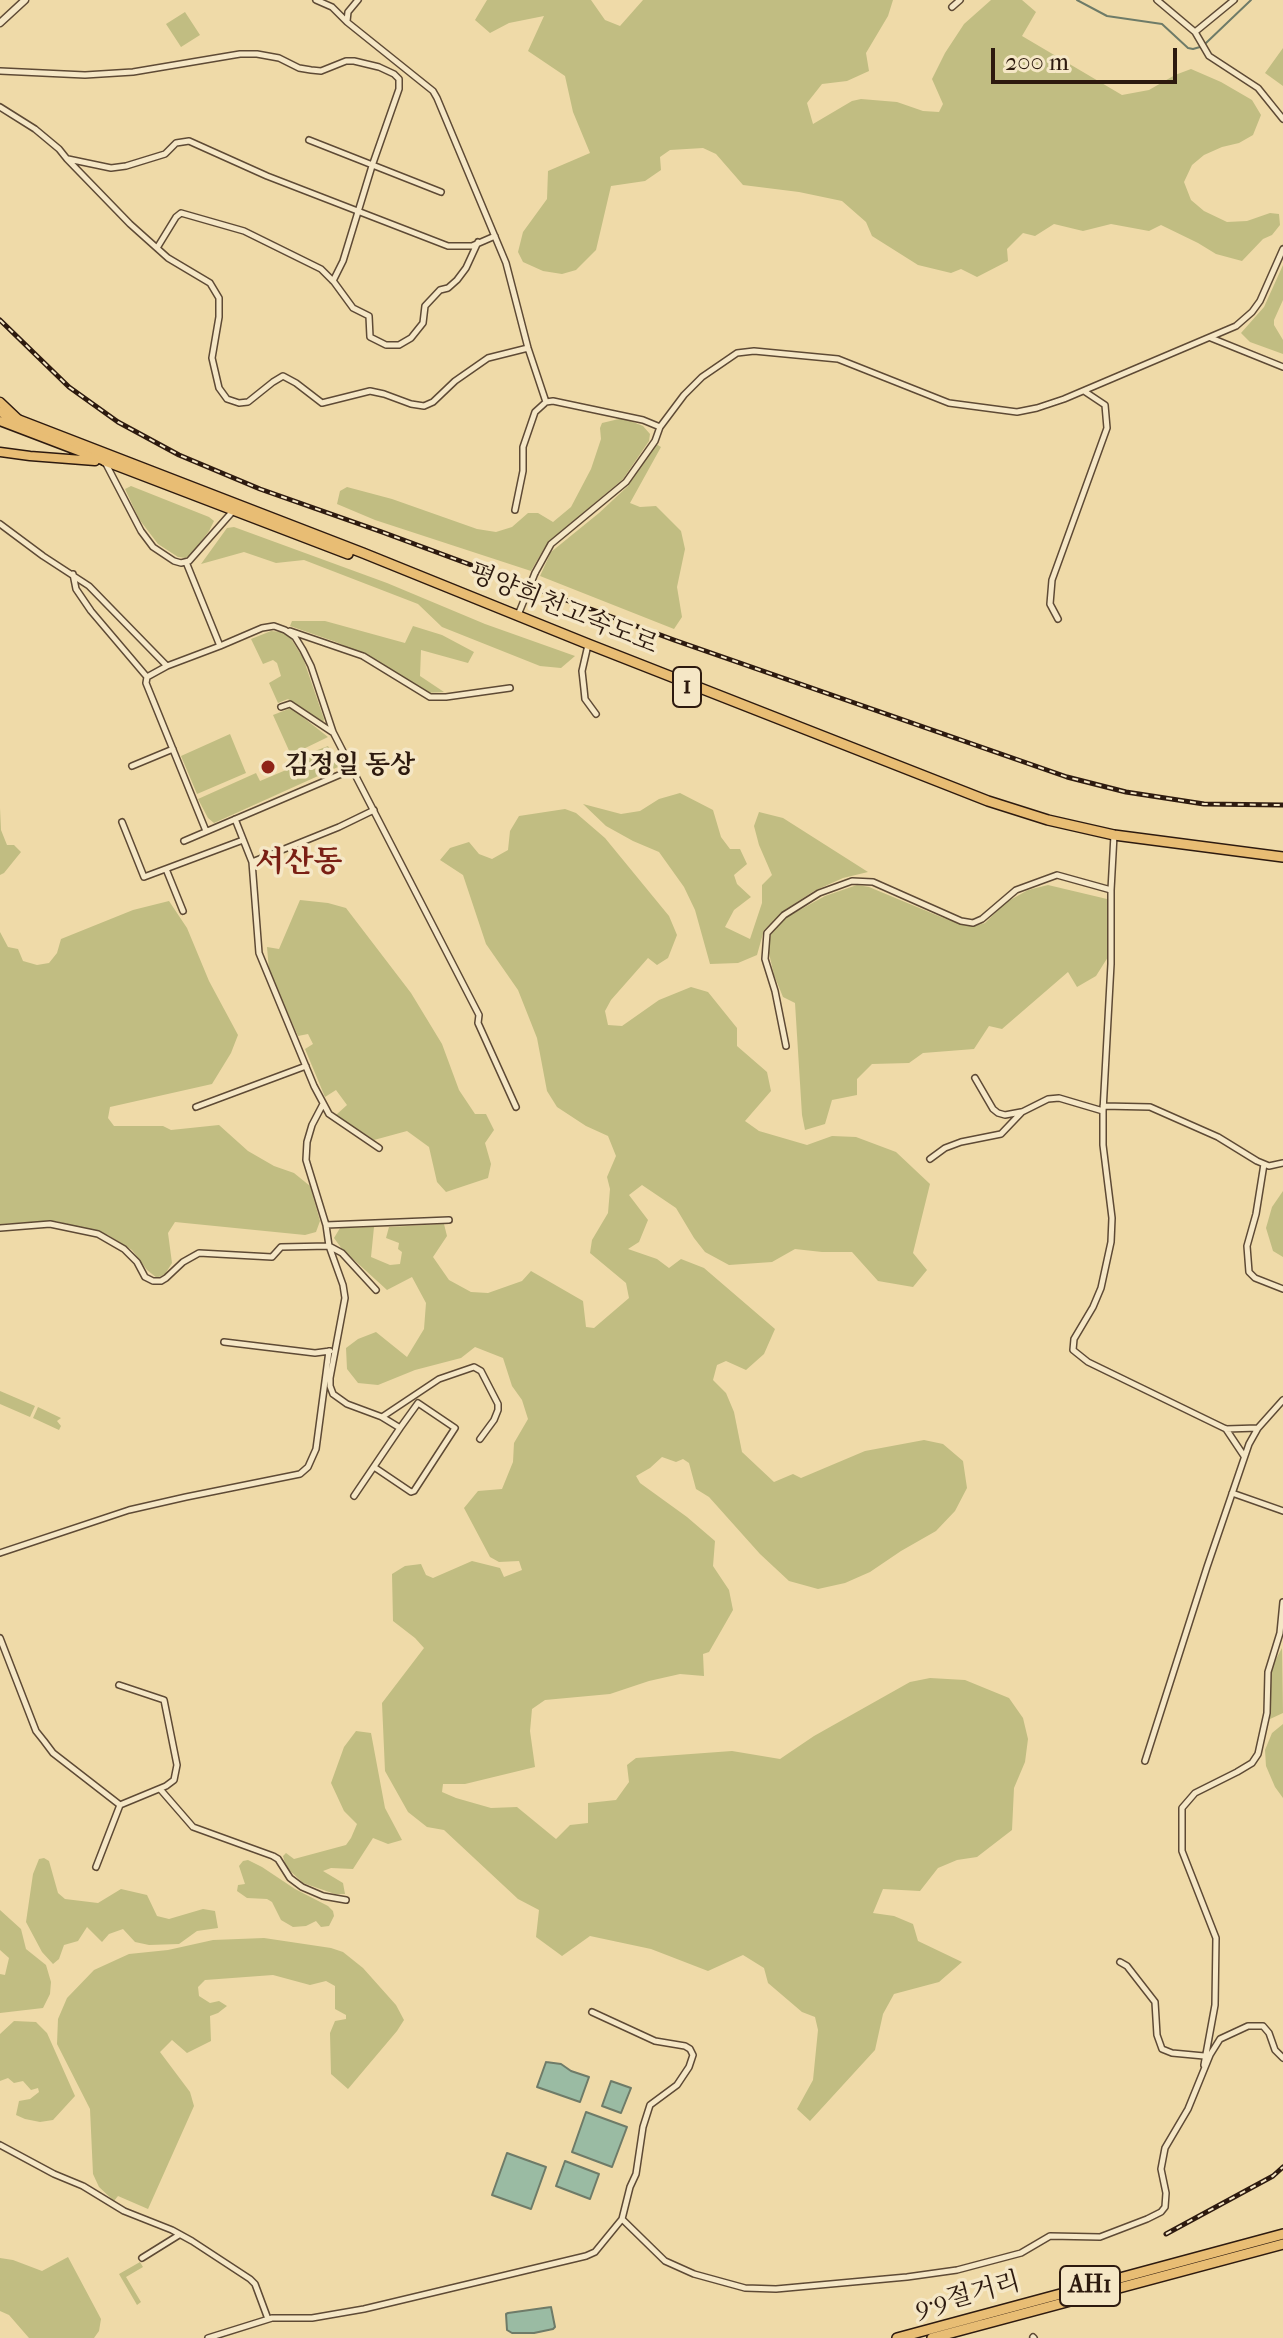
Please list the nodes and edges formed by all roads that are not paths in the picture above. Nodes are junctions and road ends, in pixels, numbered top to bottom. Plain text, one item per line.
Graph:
1 (25, 0) edge
2 (316, 0) edge
3 (358, 0) edge
4 (960, 0) edge
5 (1157, 0) edge
6 (1234, 0) edge
7 (952, 7) dead end
8 (347, 22) junction
9 (0, 23) edge
10 (1195, 32) junction
11 (0, 71) edge
12 (0, 107) edge
13 (1283, 119) edge
14 (309, 140) dead end
15 (67, 159) junction
16 (372, 166) junction
17 (441, 192) dead end
18 (359, 210) junction
19 (495, 236) junction
20 (479, 242) junction
21 (157, 248) junction
22 (1283, 249) edge
23 (333, 281) junction
24 (1210, 337) junction
25 (528, 348) junction
26 (1283, 367) edge
27 (1083, 391) junction
28 (0, 402) edge
29 (546, 402) junction
30 (0, 412) edge
31 (19, 420) junction
32 (0, 421) edge
33 (660, 427) junction
34 (0, 452) edge
35 (105, 461) junction
36 (515, 510) dead end
37 (234, 511) junction
38 (0, 524) edge
39 (186, 562) junction
40 (72, 573) junction
41 (517, 618) junction
42 (1058, 619) dead end
43 (285, 630) junction
44 (220, 646) junction
45 (587, 646) junction
46 (167, 666) junction
47 (147, 677) junction
48 (510, 688) dead end
49 (281, 707) dead end
50 (596, 714) dead end
51 (333, 732) junction
52 (173, 749) junction
53 (132, 766) dead end
54 (353, 769) junction
55 (374, 810) junction
56 (235, 819) junction
57 (122, 822) dead end
58 (206, 831) junction
59 (1114, 837) junction
60 (243, 840) junction
61 (184, 841) dead end
62 (1283, 859) edge
63 (252, 862) junction
64 (166, 869) junction
65 (1111, 890) junction
66 (183, 911) dead end
67 (786, 1046) dead end
68 (306, 1066) junction
69 (975, 1078) dead end
70 (323, 1104) junction
71 (196, 1107) dead end
72 (516, 1107) dead end
73 (1103, 1109) junction
74 (1022, 1112) junction
75 (379, 1148) dead end
76 (930, 1159) dead end
77 (1283, 1163) edge
78 (1264, 1164) junction
79 (449, 1220) dead end
80 (326, 1225) junction
81 (0, 1228) edge
82 (329, 1246) junction
83 (1283, 1289) edge
84 (376, 1290) dead end
85 (224, 1342) dead end
86 (332, 1350) junction
87 (1283, 1400) edge
88 (382, 1417) junction
89 (400, 1428) junction
90 (1258, 1428) junction
91 (1226, 1429) junction
92 (480, 1439) dead end
93 (1245, 1457) junction
94 (374, 1467) junction
95 (1232, 1493) junction
96 (354, 1496) dead end
97 (1283, 1511) edge
98 (0, 1553) edge
99 (1283, 1602) edge
100 (0, 1638) edge
101 (119, 1685) dead end
102 (1145, 1761) dead end
103 (160, 1789) junction
104 (120, 1805) junction
105 (96, 1867) dead end
106 (346, 1900) dead end
107 (1120, 1962) dead end
108 (592, 2012) dead end
109 (1204, 2056) junction
110 (1283, 2058) edge
111 (1203, 2070) junction
112 (0, 2145) edge
113 (622, 2219) junction
114 (180, 2234) junction
115 (1283, 2234) edge
116 (1283, 2244) edge
117 (142, 2258) dead end
118 (268, 2319) junction
119 (208, 2338) edge
120 (897, 2338) edge
121 (932, 2338) edge

1 - 9 street
2 - 8 street
3 - 8 street
4 - 7 street
5 - 10 street
6 - 10 street
8 - 19 street
10 - 13 street
11 - 16 street
12 - 15 street
14 - 16 street
15 - 18 street
15 - 21 street
16 - 17 street
16 - 18 street
18 - 20 street
18 - 23 street
19 - 20 street
19 - 25 street
20 - 23 street
21 - 23 street
21 - 25 street
22 - 24 street
24 - 26 street
24 - 27 street
25 - 29 street
27 - 33 street
27 - 42 street
28 - 31 main road
29 - 33 street
29 - 36 street
30 - 31 main road, 1
31 - 41 highway, 평양희천고속도로 / 1
32 - 35 main road, 1
33 - 41 street, bridge
34 - 35 main road
35 - 37 highway, 평양희천고속도로 / 1
35 - 39 street
37 - 39 street
37 - 41 highway, 평양희천고속도로 / 1
38 - 40 street
39 - 44 street
40 - 46 street
40 - 47 street
41 - 45 highway, 평양희천고속도로 / 1
43 - 44 street
43 - 48 street
43 - 51 street
44 - 46 street
45 - 50 street
45 - 59 highway, 평양희천고속도로 / 1
46 - 47 street
47 - 52 street
49 - 51 street
51 - 54 street
52 - 53 street
52 - 58 street
54 - 55 street
54 - 56 street
55 - 63 street
55 - 72 street
56 - 58 street
56 - 60 street
57 - 64 street
58 - 61 street
59 - 62 highway, 평양희천고속도로 / 1
59 - 65 street
60 - 63 street
60 - 64 street
63 - 68 street
64 - 66 street
65 - 67 street
65 - 73 street
68 - 70 street
68 - 71 street
69 - 74 street
70 - 75 street
70 - 80 street
73 - 74 street
73 - 78 street
73 - 91 street
74 - 76 street
77 - 78 street
78 - 83 street
79 - 80 street
80 - 82 street
81 - 82 street
82 - 84 street
82 - 86 street
85 - 86 street
86 - 88 street
86 - 98 street
87 - 90 street
88 - 89 street
88 - 92 street
89 - 94 street
89 - 94 street
90 - 91 street
90 - 93 street
91 - 93 street
93 - 95 street
94 - 96 street
95 - 97 street
95 - 102 street
99 - 109 street
100 - 104 street
101 - 103 street
103 - 104 street
103 - 106 street
104 - 105 street
107 - 109 street
108 - 113 street
109 - 111 street
110 - 111 street
111 - 113 street
112 - 114 street
113 - 118 street
114 - 117 street
114 - 118 street
115 - 120 highway, 9·9절거리 / AH1
116 - 121 highway, 9·9절거리 / AH1
118 - 119 street

